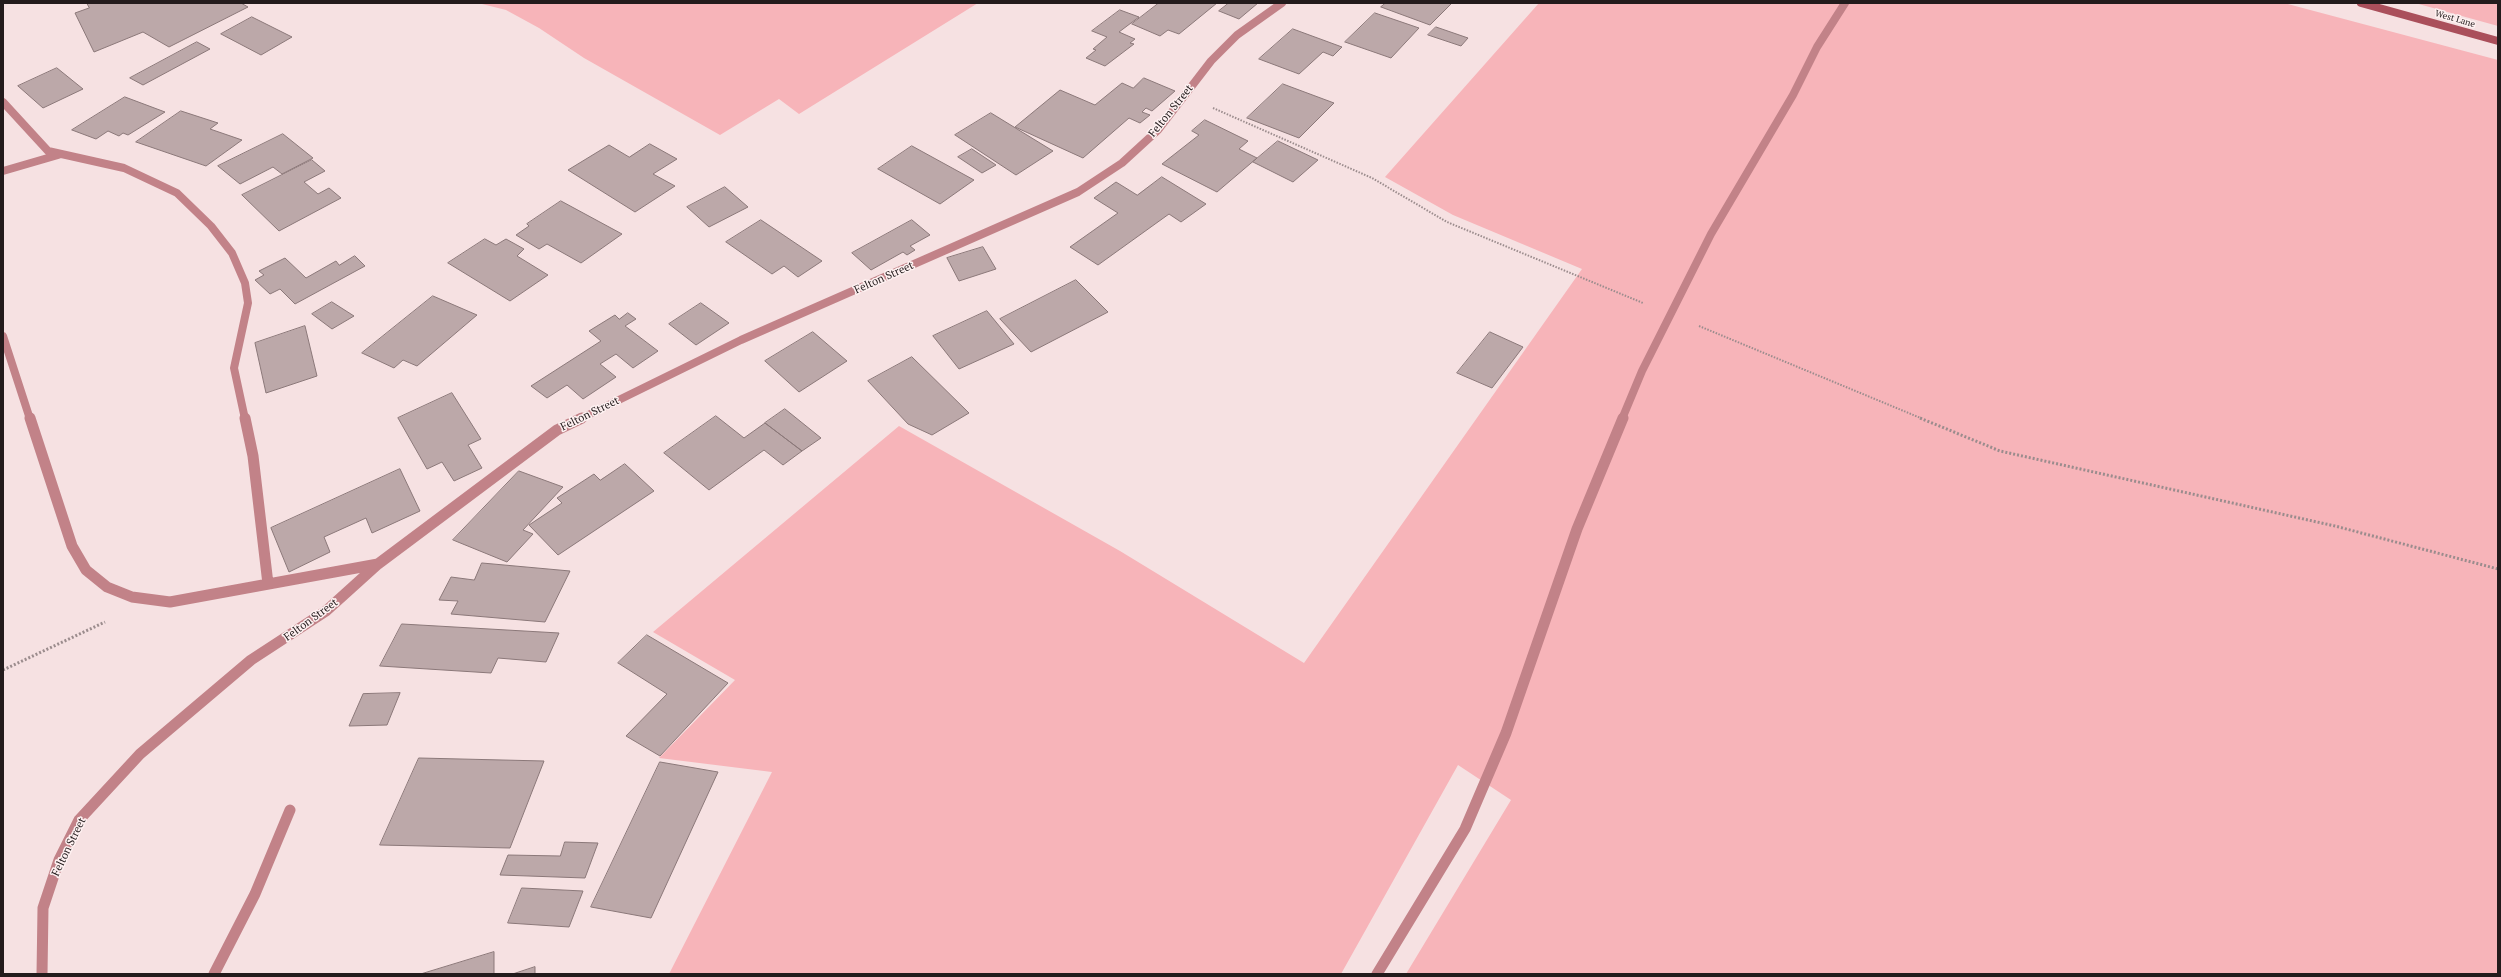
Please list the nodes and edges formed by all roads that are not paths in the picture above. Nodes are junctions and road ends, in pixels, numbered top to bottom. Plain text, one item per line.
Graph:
1 (1282, 3) edge
2 (1845, 3) edge
3 (2361, 3) edge
4 (2498, 41) edge
5 (3, 102) edge
6 (59, 155) junction
7 (3, 171) edge
8 (3, 336) edge
9 (378, 564) junction
10 (268, 584) junction
11 (290, 810) dead end
12 (42, 974) edge
13 (214, 974) edge
14 (1377, 974) edge

1 - 9 street, Felton Street
2 - 14 street
3 - 4 street, West Lane
5 - 6 street
6 - 7 street
6 - 10 street
8 - 10 street
9 - 10 street
9 - 12 street, Felton Street
11 - 13 street

